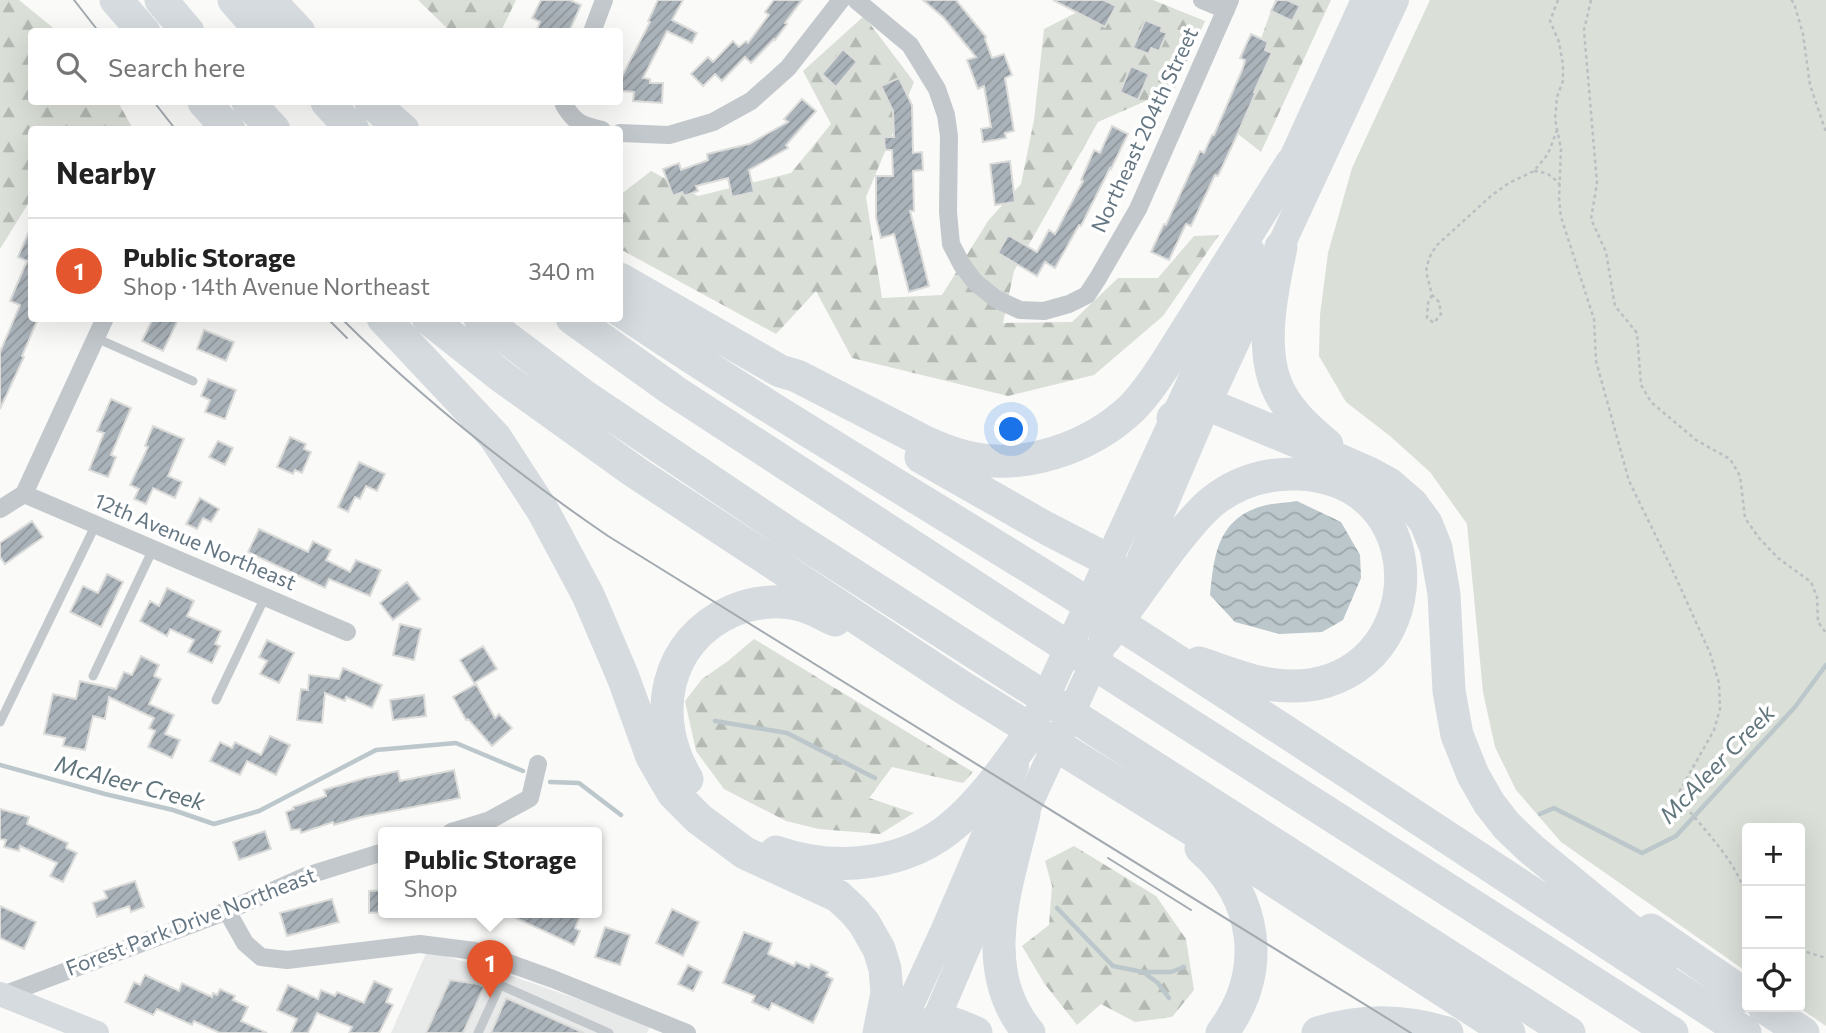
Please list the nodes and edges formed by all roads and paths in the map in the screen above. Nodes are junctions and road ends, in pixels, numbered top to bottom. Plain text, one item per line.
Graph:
1 (116, 0) edge
2 (161, 0) edge
3 (234, 0) edge
4 (269, 0) edge
5 (604, 0) edge
6 (841, 0) edge
7 (856, 0) edge
8 (1202, 0) edge
9 (1366, 0) edge
10 (1395, 0) edge
11 (1559, 0) edge
12 (1591, 0) edge
13 (1793, 1) edge
14 (1228, 5) edge
15 (140, 28) edge
16 (185, 28) edge
17 (258, 28) edge
18 (295, 28) edge
19 (594, 28) edge
20 (207, 105) edge
21 (251, 105) edge
22 (330, 105) edge
23 (374, 105) edge
24 (566, 105) edge
25 (225, 126) edge
26 (270, 126) edge
27 (350, 126) edge
28 (398, 126) edge
29 (589, 126) edge
30 (1557, 130) junction
31 (1826, 132) edge
32 (623, 133) edge
33 (1291, 163) junction
34 (1534, 171) junction
35 (1560, 185) junction
36 (1281, 247) junction
37 (623, 281) edge
38 (1433, 295) junction
39 (623, 312) edge
40 (103, 322) edge
41 (387, 322) edge
42 (433, 322) edge
43 (485, 322) edge
44 (578, 322) edge
45 (96, 338) junction
46 (780, 371) junction
47 (193, 381) dead end
48 (1207, 404) junction
49 (1173, 418) junction
50 (1357, 468) junction
51 (24, 494) junction
52 (0, 509) edge
53 (96, 524) junction
54 (153, 549) junction
55 (1108, 560) junction
56 (265, 597) junction
57 (1122, 602) junction
58 (347, 632) dead end
59 (1826, 633) edge
60 (1105, 639) junction
61 (1149, 643) junction
62 (93, 676) dead end
63 (973, 693) junction
64 (216, 700) dead end
65 (0, 722) edge
66 (1029, 735) junction
67 (538, 764) dead end
68 (1148, 803) junction
69 (1024, 814) junction
70 (468, 827) edge
71 (1531, 849) junction
72 (378, 854) edge
73 (1743, 886) edge
74 (227, 911) junction
75 (945, 929) junction
76 (1805, 952) edge
77 (1826, 958) edge
78 (1742, 993) edge
79 (1, 995) edge
80 (1772, 1012) edge
81 (923, 1030) edge
82 (97, 1033) edge
83 (478, 1033) edge
84 (609, 1033) edge
85 (687, 1033) edge
86 (879, 1033) edge
87 (897, 1033) edge
88 (976, 1033) edge
89 (1029, 1033) edge
90 (1222, 1033) edge
91 (1318, 1033) edge
92 (1447, 1033) edge
93 (1509, 1033) edge
94 (1569, 1033) edge
95 (1672, 1033) edge
96 (1745, 1033) edge
97 (1755, 1033) edge
98 (1803, 1033) edge

1 - 15 highway
2 - 16 highway
3 - 17 highway
4 - 18 highway
5 - 19 street
6 - 32 street
7 - 14 street, Northeast 204th Street
8 - 14 street
9 - 33 main road
10 - 36 main road
11 - 30 path
12 - 59 path
13 - 31 path
20 - 25 highway
21 - 26 highway
22 - 27 highway
23 - 28 highway
24 - 29 street
30 - 34 path
30 - 35 path
33 - 46 highway
33 - 49 main road
34 - 35 path
34 - 38 path
35 - 73 path
36 - 48 main road
36 - 50 highway
37 - 46 highway
38 - 38 path
39 - 61 highway
40 - 45 street
41 - 86 highway
42 - 63 highway
43 - 94 highway
44 - 95 highway
45 - 47 lane
45 - 51 street
46 - 55 highway
48 - 49 highway
48 - 50 highway
48 - 57 main road
49 - 55 main road
50 - 71 highway
51 - 52 street
51 - 53 street, 12th Avenue Northeast
53 - 54 street, 12th Avenue Northeast
53 - 65 lane
54 - 56 street, 12th Avenue Northeast
54 - 62 lane
55 - 57 highway
55 - 66 main road
56 - 58 street, 12th Avenue Northeast
56 - 64 lane
57 - 60 main road
60 - 61 highway
60 - 69 main road
61 - 96 highway
63 - 66 highway
63 - 68 highway
66 - 75 main road
67 - 70 street
68 - 90 highway
68 - 93 highway
69 - 81 main road
69 - 89 highway
71 - 78 highway
71 - 97 highway
72 - 74 street, Forest Park Drive Northeast
74 - 79 street, Forest Park Drive Northeast
74 - 85 street
75 - 81 main road
75 - 87 main road
76 - 77 path
79 - 82 main road
80 - 98 highway
81 - 88 highway
83 - 84 lane
91 - 92 highway

